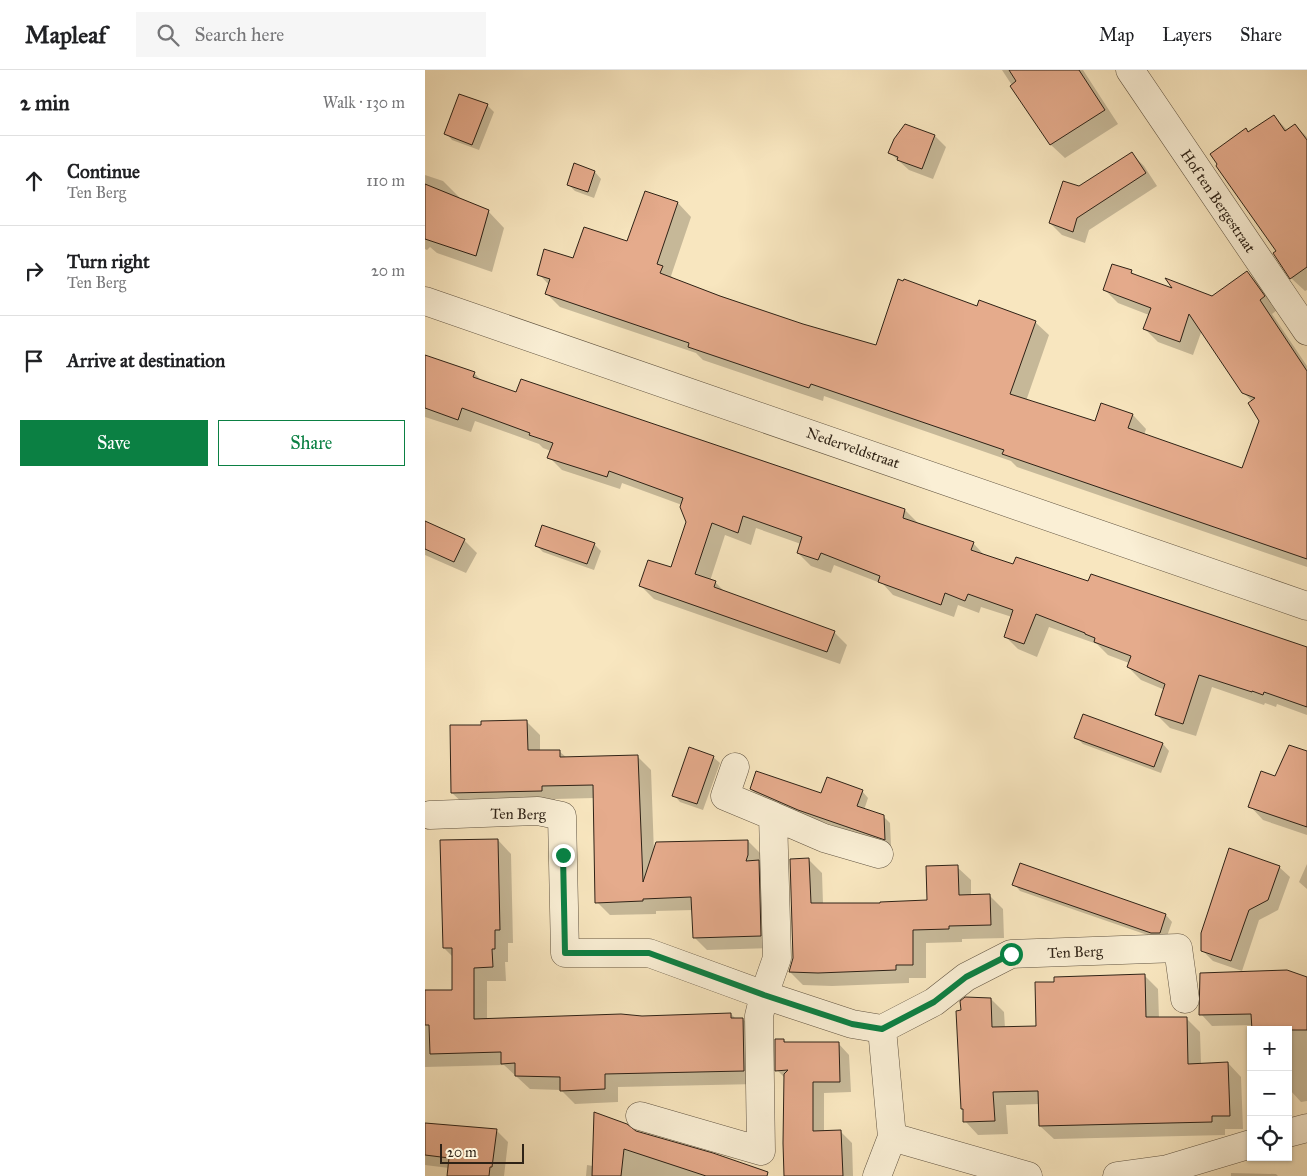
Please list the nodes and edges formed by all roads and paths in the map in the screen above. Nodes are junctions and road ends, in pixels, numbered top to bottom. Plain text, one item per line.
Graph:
1 (1129, 70) edge
2 (425, 301) edge
3 (1307, 331) edge
4 (1307, 585) edge
5 (1281, 596) junction
6 (1307, 606) edge
7 (735, 767) dead end
8 (430, 815) dead end
9 (773, 816) junction
10 (879, 854) dead end
11 (764, 995) junction
12 (1185, 999) dead end
13 (882, 1029) junction
14 (640, 1116) dead end
15 (1307, 1128) edge
16 (1292, 1132) edge
17 (892, 1137) junction
18 (1247, 1145) edge
19 (877, 1176) edge
20 (1029, 1176) edge
21 (1117, 1176) edge

1 - 3 street, Hof ten Bergestraat
2 - 5 street, Nederveldstraat
4 - 5 street
5 - 6 street, Nederveldstraat
7 - 9 street
8 - 11 street, Ten Berg
9 - 10 street
9 - 11 street
11 - 13 street, Ten Berg
11 - 14 street
12 - 13 street, Ten Berg
13 - 17 street
15 - 16 street
17 - 19 street
17 - 20 street
18 - 21 street

